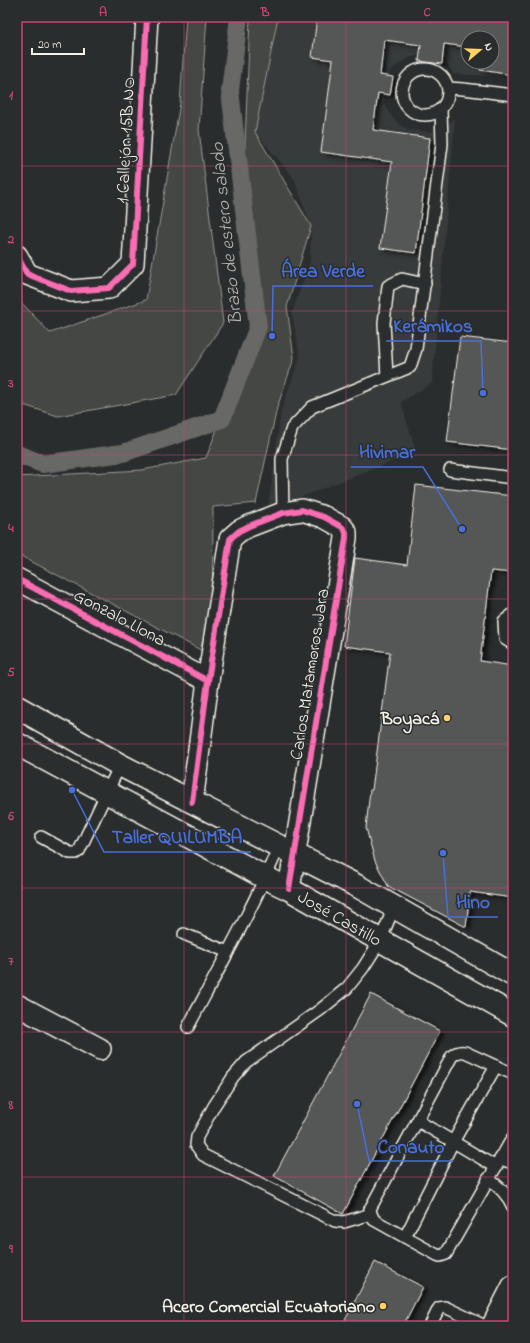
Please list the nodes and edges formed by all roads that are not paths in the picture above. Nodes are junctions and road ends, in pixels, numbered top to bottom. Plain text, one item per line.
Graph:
1 (147, 17) edge
2 (448, 88) junction
3 (513, 95) edge
4 (441, 109) junction
5 (17, 256) edge
6 (425, 284) junction
7 (387, 376) junction
8 (450, 470) dead end
9 (513, 478) edge
10 (283, 513) junction
11 (17, 579) edge
12 (513, 614) edge
13 (513, 644) edge
14 (208, 681) junction
15 (17, 707) edge
16 (17, 744) edge
17 (120, 765) junction
18 (106, 793) junction
19 (192, 802) junction
20 (41, 837) dead end
21 (287, 850) junction
22 (266, 878) junction
23 (289, 889) junction
24 (394, 907) junction
25 (184, 934) dead end
26 (380, 941) junction
27 (228, 952) junction
28 (513, 975) edge
29 (17, 1005) edge
30 (513, 1015) edge
31 (188, 1027) dead end
32 (100, 1049) dead end
33 (496, 1066) junction
34 (513, 1074) edge
35 (418, 1121) junction
36 (513, 1137) edge
37 (453, 1142) junction
38 (498, 1162) junction
39 (513, 1163) edge
40 (488, 1179) junction
41 (513, 1207) edge
42 (371, 1214) junction
43 (404, 1237) junction
44 (513, 1287) edge
45 (430, 1326) edge
46 (485, 1326) edge
47 (493, 1326) edge

1 - 5 street, 1 Callejón 15B NO
2 - 3 lane
2 - 4 lane
2 - 4 lane
4 - 6 lane
6 - 7 lane
6 - 7 lane
7 - 10 lane
8 - 9 lane
10 - 14 street
10 - 21 street, Carlos Matamoros Jara
11 - 14 street, Gonzalo Llona
12 - 13 lane
14 - 19 street
15 - 17 street, José Castillo
16 - 18 street, José Castillo
17 - 18 lane
17 - 19 street, José Castillo
18 - 20 lane
18 - 22 street, José Castillo
19 - 21 street, José Castillo
21 - 22 lane
21 - 23 street, Carlos Matamoros Jara
21 - 24 street, José Castillo
22 - 23 street, José Castillo
22 - 27 lane
23 - 26 street, José Castillo
24 - 26 lane
24 - 28 street, José Castillo
25 - 27 lane
26 - 30 street, José Castillo
26 - 42 lane
27 - 31 lane
29 - 32 street
33 - 34 lane
33 - 35 lane
33 - 37 lane
35 - 37 lane
35 - 42 lane
36 - 38 lane
37 - 38 lane
37 - 43 lane
38 - 39 lane
38 - 40 lane
40 - 41 lane
40 - 43 lane
42 - 43 lane
44 - 47 street
45 - 46 lane

